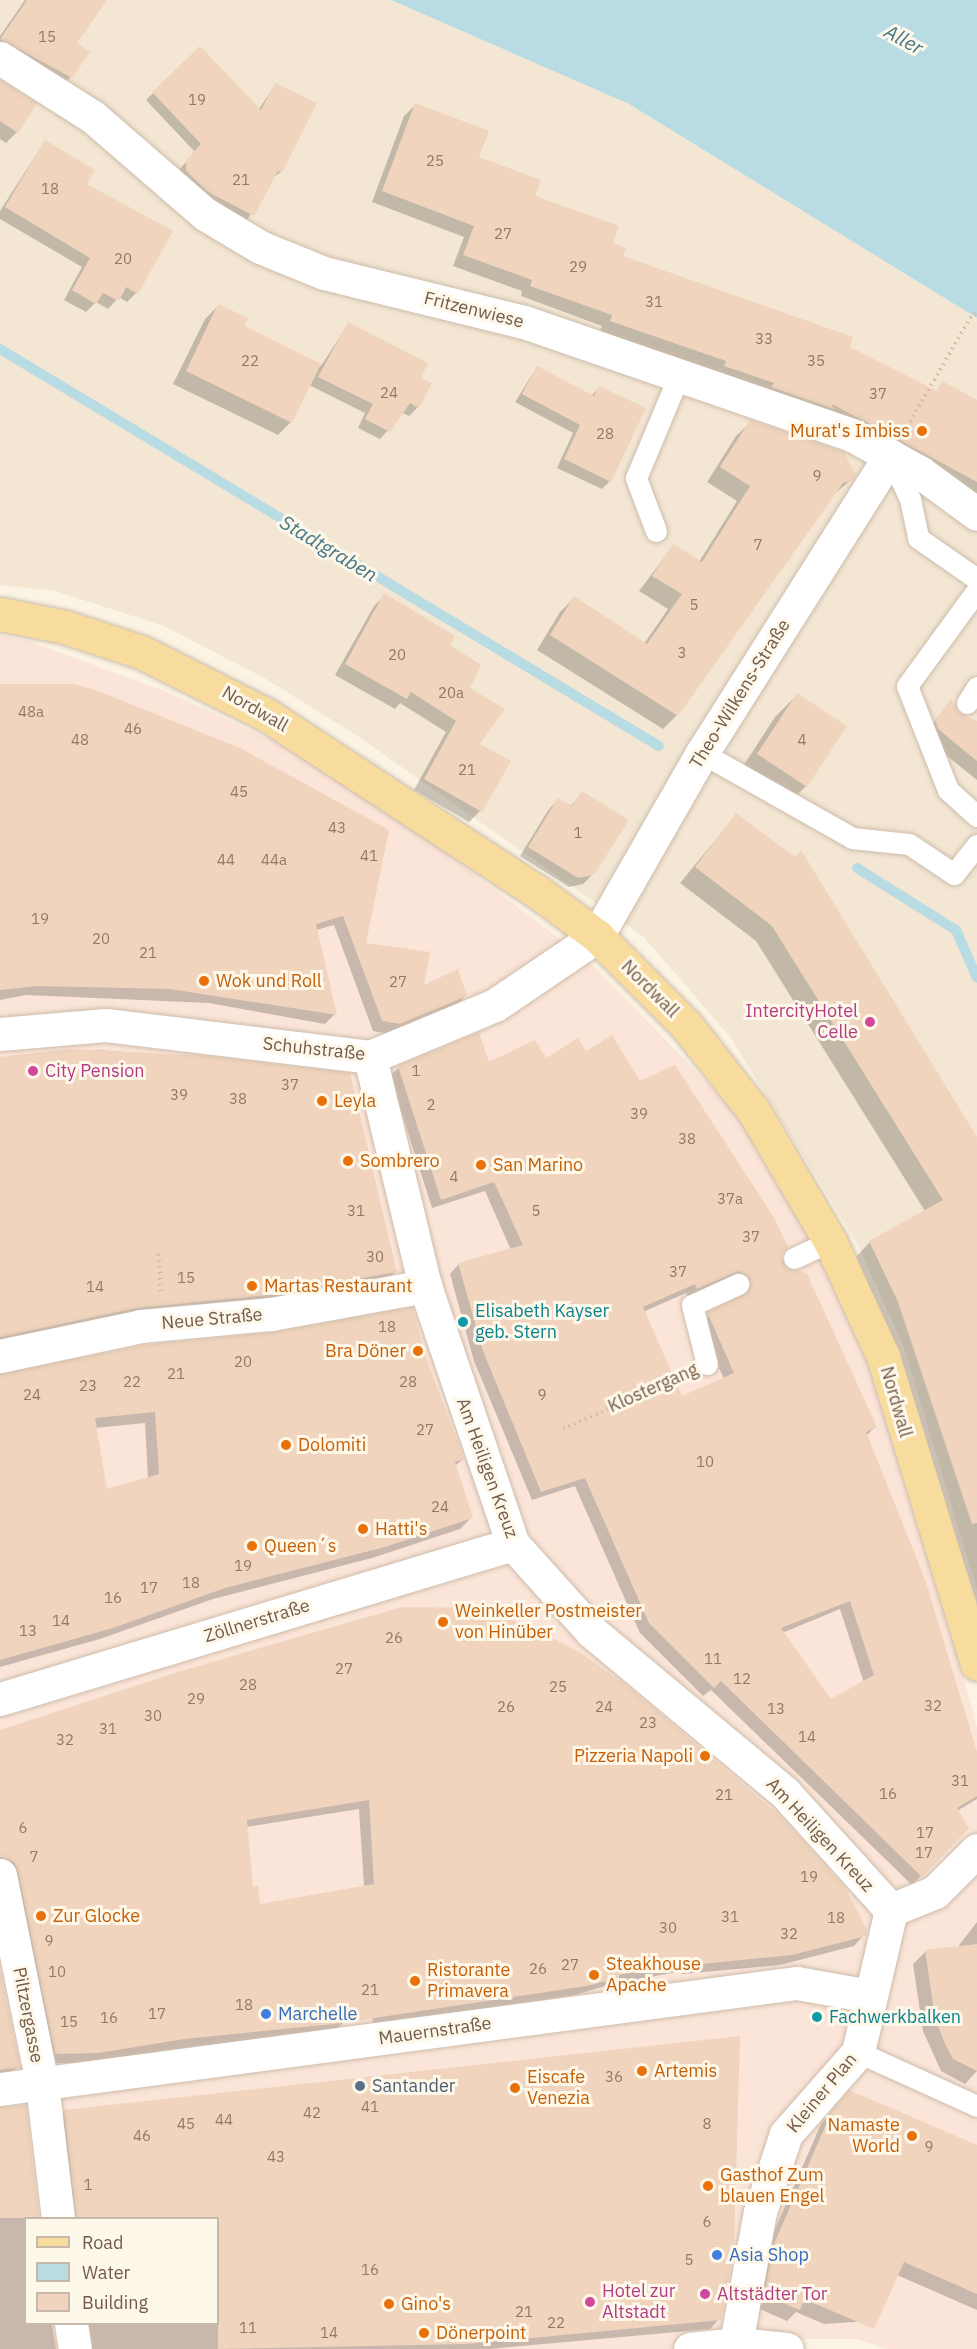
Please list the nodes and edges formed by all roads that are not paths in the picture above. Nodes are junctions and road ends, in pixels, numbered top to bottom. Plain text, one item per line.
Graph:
1 (0, 58) edge
2 (680, 373) junction
3 (890, 456) junction
4 (977, 514) edge
5 (656, 531) dead end
6 (977, 579) edge
7 (977, 590) edge
8 (0, 614) edge
9 (702, 753) junction
10 (977, 816) edge
11 (977, 845) edge
12 (597, 936) junction
13 (0, 1034) edge
14 (370, 1057) junction
15 (830, 1241) junction
16 (794, 1258) dead end
17 (738, 1284) dead end
18 (425, 1286) junction
19 (0, 1356) edge
20 (707, 1364) road end
21 (513, 1544) junction
22 (977, 1664) edge
23 (0, 1699) edge
24 (977, 1850) edge
25 (0, 1875) edge
26 (891, 1911) junction
27 (870, 1996) junction
28 (858, 2052) junction
29 (42, 2084) junction
30 (0, 2089) edge
31 (977, 2106) edge
32 (58, 2217) edge
33 (71, 2325) edge
34 (736, 2347) edge
35 (75, 2349) edge
36 (690, 2349) edge
37 (787, 2349) edge

1 - 2 street, Fritzenwiese
2 - 3 street, Fritzenwiese
2 - 5 lane
3 - 4 street, Fritzenwiese
3 - 6 lane
3 - 9 street, Theo-Wilkens-Straße
7 - 10 lane
8 - 12 main road, Nordwall
9 - 11 lane
9 - 12 street, Theo-Wilkens-Straße
12 - 14 street, Schuhstraße
12 - 15 main road, Nordwall
13 - 14 street, Schuhstraße
14 - 18 street, Am Heiligen Kreuz
15 - 16 lane
15 - 22 main road, Nordwall
17 - 20 lane, Klostergang
18 - 19 street, Neue Straße
18 - 21 street, Am Heiligen Kreuz
21 - 23 street, Zöllnerstraße
21 - 26 street, Am Heiligen Kreuz
24 - 26 street
25 - 29 street, Piltzergasse
26 - 27 street, Kleiner Plan
27 - 28 street, Kleiner Plan
27 - 29 street, Mauernstraße
28 - 31 lane
28 - 34 street, Kleiner Plan
29 - 30 street, Mauernstraße
29 - 32 street, Piltzergasse
33 - 35 street
34 - 36 street
34 - 37 street

